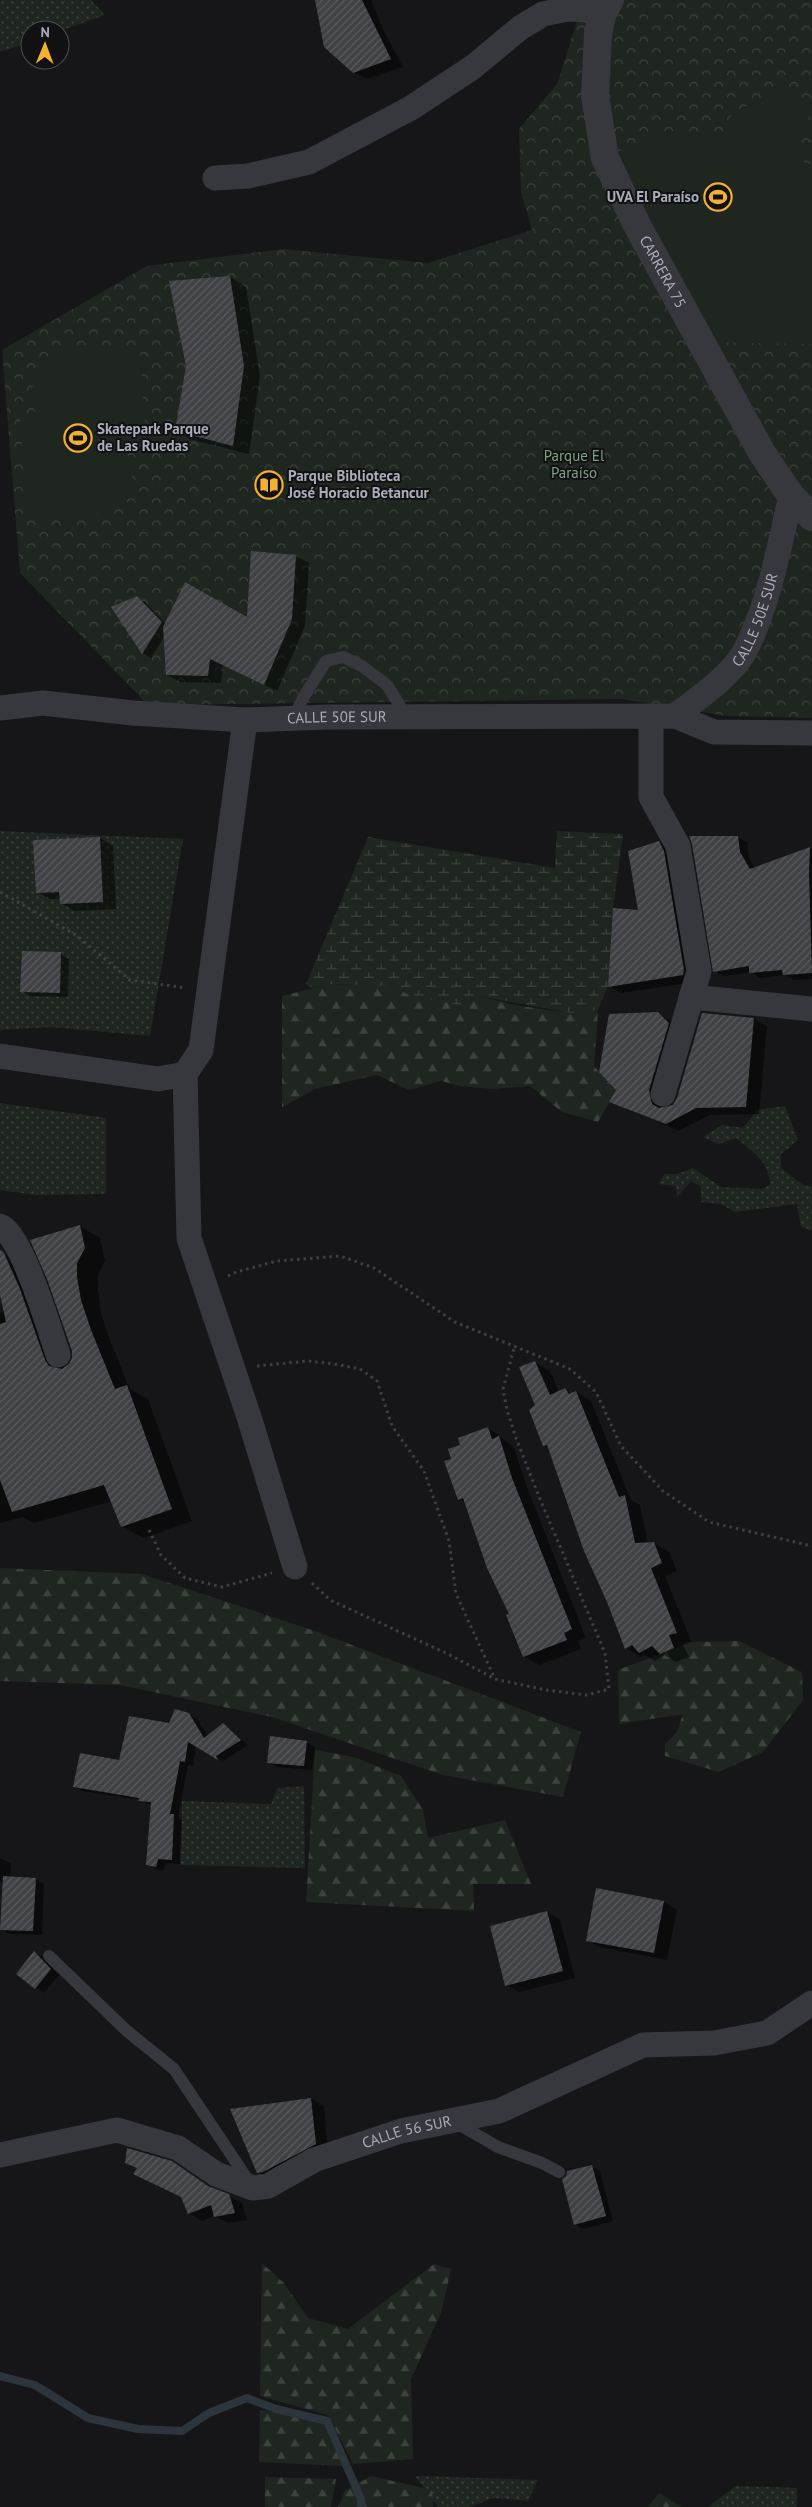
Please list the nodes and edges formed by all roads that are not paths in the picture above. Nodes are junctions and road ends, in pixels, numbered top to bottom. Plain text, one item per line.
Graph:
1 (606, 8) edge
2 (215, 178) dead end
3 (791, 496) junction
4 (812, 517) edge
5 (0, 708) edge
6 (407, 716) junction
7 (663, 716) junction
8 (293, 719) junction
9 (245, 720) junction
10 (812, 732) edge
11 (691, 998) junction
12 (812, 1009) edge
13 (0, 1056) edge
14 (185, 1074) junction
15 (663, 1094) dead end
16 (0, 1226) edge
17 (58, 1354) dead end
18 (295, 1567) road end
19 (49, 1956) dead end
20 (812, 2003) edge
21 (452, 2121) junction
22 (0, 2155) edge
23 (559, 2172) dead end
24 (253, 2188) junction

1 - 2 street
1 - 3 street, CARRERA 75
3 - 4 street, CARRERA 75
3 - 7 street, CALLE 50E SUR
5 - 9 street, CALLE 50E SUR
6 - 7 street, CALLE 50E SUR
6 - 8 street, CALLE 50E SUR
6 - 8 lane
7 - 10 street, CALLE 50E SUR
7 - 11 street
8 - 9 street, CALLE 50E SUR
9 - 14 street
11 - 12 street
11 - 15 street
13 - 14 street
14 - 18 street
16 - 17 street
19 - 24 lane
20 - 21 street, CALLE 56 SUR
21 - 23 lane
21 - 24 street, CALLE 56 SUR
22 - 24 street

